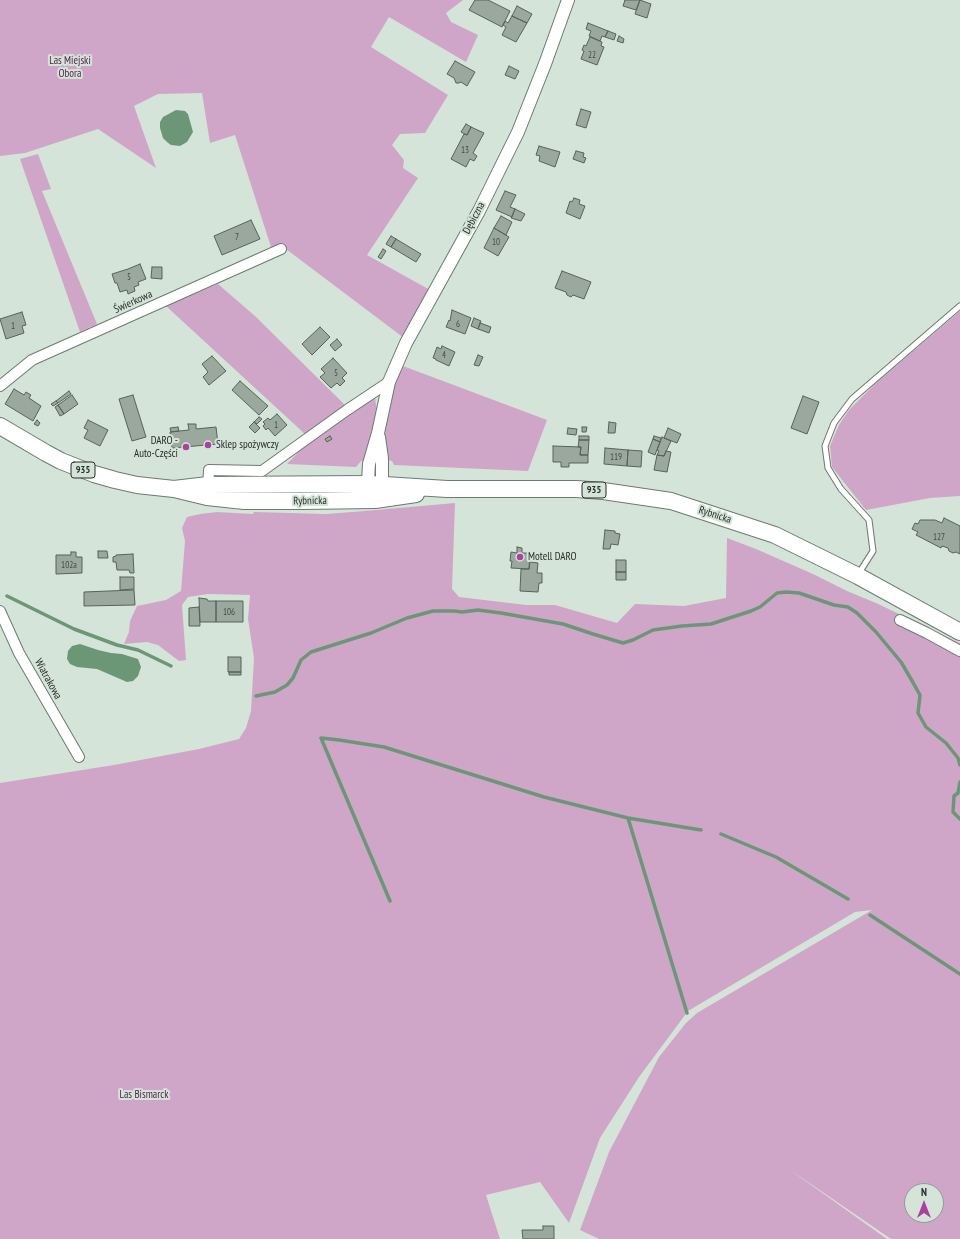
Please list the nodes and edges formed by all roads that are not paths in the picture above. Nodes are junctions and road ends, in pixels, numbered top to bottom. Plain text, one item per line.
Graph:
1 (568, 0) edge
2 (281, 248) dead end
3 (960, 306) edge
4 (389, 382) junction
5 (0, 386) edge
6 (0, 426) edge
7 (375, 484) junction
8 (447, 489) junction
9 (208, 491) junction
10 (375, 500) junction
11 (858, 576) junction
12 (0, 612) edge
13 (900, 620) dead end
14 (960, 632) edge
15 (960, 651) edge
16 (79, 757) dead end

1 - 4 street, Dębiczna
2 - 5 street, Świerkowa
3 - 11 lane
4 - 7 street, Dębiczna
4 - 9 street
6 - 9 main road, Rybnicka / 935
7 - 8 main road, Rybnicka / 935
7 - 9 main road, Rybnicka / 935
7 - 10 street, Dębiczna
8 - 10 main road, Rybnicka / 935
8 - 11 main road, Rybnicka / 935
9 - 10 main road, Rybnicka / 935
11 - 14 main road, Rybnicka / 935
12 - 16 street, Wiatrakowa
13 - 15 street

